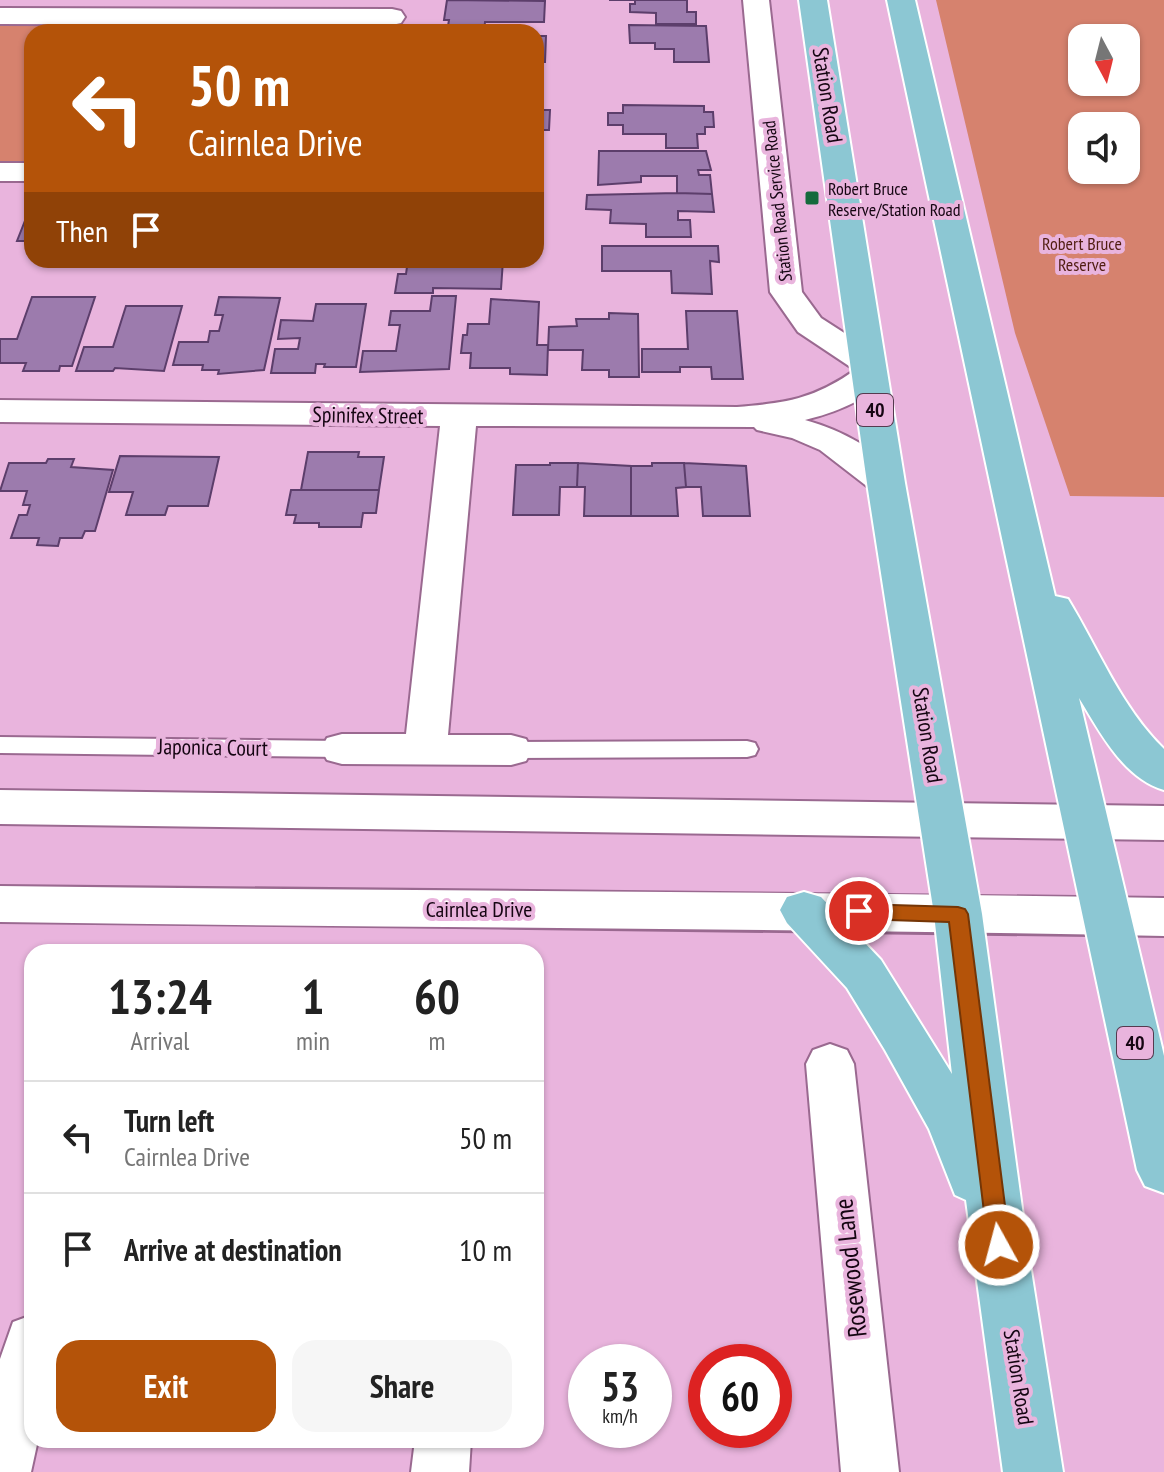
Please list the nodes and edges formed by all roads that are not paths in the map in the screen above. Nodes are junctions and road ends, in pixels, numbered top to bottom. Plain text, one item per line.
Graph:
1 (756, 0) edge
2 (813, 0) edge
3 (901, 0) edge
4 (5, 10) edge
5 (392, 16) edge
6 (0, 172) edge
7 (24, 172) edge
8 (869, 369) junction
9 (0, 411) edge
10 (459, 416) junction
11 (737, 418) junction
12 (886, 483) junction
13 (1028, 565) junction
14 (0, 745) edge
15 (342, 749) joint
16 (426, 749) junction
17 (747, 749) dead end
18 (511, 750) joint
19 (1164, 774) edge
20 (0, 807) edge
21 (941, 819) junction
22 (1084, 822) junction
23 (1164, 823) edge
24 (0, 904) edge
25 (804, 910) junction
26 (958, 914) junction
27 (1107, 917) junction
28 (1164, 917) edge
29 (830, 1064) dead end
30 (1164, 1170) edge
31 (999, 1245) junction
32 (24, 1375) edge
33 (442, 1448) edge
34 (2, 1472) edge
35 (440, 1472) edge
36 (870, 1472) edge
37 (1033, 1472) edge

1 - 8 street, Station Road Service Road
2 - 8 main road, Station Road / 40
3 - 13 main road, 40
4 - 5 street
6 - 7 street
8 - 11 street, Spinifex Street
8 - 12 main road, Station Road / 40
9 - 10 street, Spinifex Street
10 - 11 street, Spinifex Street
10 - 16 street
11 - 12 street, Spinifex Street
12 - 21 main road, Station Road / 40
13 - 19 main road
13 - 22 main road, 40
14 - 15 lane, Japonica Court
15 - 16 street, Japonica Court
16 - 18 street, Japonica Court
17 - 18 lane, Japonica Court
20 - 21 street
21 - 22 street
21 - 26 main road, Station Road / 40
22 - 23 street
22 - 27 main road, 40
24 - 25 street, Cairnlea Drive
25 - 26 street, Cairnlea Drive
25 - 31 main road
26 - 27 street, Cairnlea Drive
26 - 31 main road, Station Road / 40
27 - 28 street, Cairnlea Drive
27 - 30 main road, 40
29 - 36 street, Rosewood Lane
31 - 37 main road, Station Road / 40
32 - 34 street
33 - 35 street

